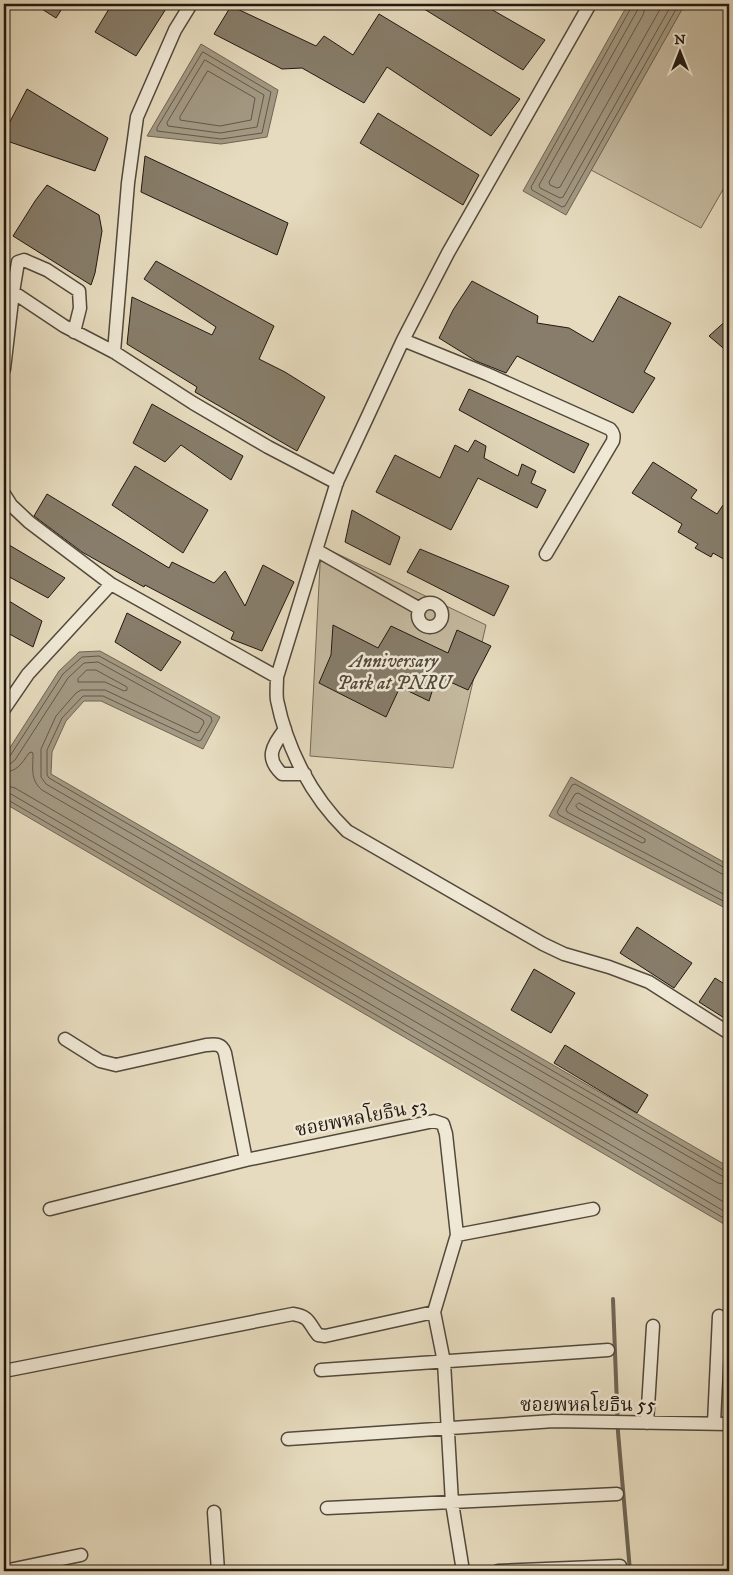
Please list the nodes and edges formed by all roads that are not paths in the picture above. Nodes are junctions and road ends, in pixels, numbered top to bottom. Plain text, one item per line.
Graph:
1 (191, 4) edge
2 (590, 4) edge
3 (13, 292) junction
4 (74, 332) junction
5 (403, 340) junction
6 (114, 352) junction
7 (4, 369) edge
8 (337, 484) junction
9 (4, 494) edge
10 (316, 550) junction
11 (546, 554) dead end
12 (111, 584) junction
13 (420, 609) dead end
14 (277, 677) junction
15 (4, 709) edge
16 (285, 729) junction
17 (305, 774) junction
18 (729, 1033) edge
19 (65, 1039) dead end
20 (246, 1160) junction
21 (50, 1209) dead end
22 (593, 1209) dead end
23 (457, 1234) junction
24 (434, 1312) junction
25 (719, 1316) dead end
26 (653, 1326) dead end
27 (608, 1350) dead end
28 (444, 1362) junction
29 (321, 1370) dead end
30 (4, 1371) edge
31 (646, 1423) junction
32 (714, 1423) junction
33 (729, 1424) edge
34 (447, 1428) junction
35 (288, 1439) dead end
36 (617, 1494) dead end
37 (452, 1503) junction
38 (327, 1508) dead end
39 (214, 1512) dead end
40 (81, 1555) dead end
41 (620, 1566) dead end
42 (5, 1571) edge
43 (218, 1571) edge
44 (463, 1571) edge
45 (498, 1571) edge

1 - 6 street
2 - 5 street
3 - 4 street
3 - 4 street
3 - 7 street
4 - 6 street
5 - 8 street
5 - 11 street
6 - 8 street
8 - 10 street
9 - 12 street
10 - 13 street
10 - 14 street
12 - 14 street
12 - 15 street
14 - 16 street
16 - 17 street
16 - 17 street
17 - 18 street
19 - 20 street
20 - 21 street, ซอยพหลโยธิน 53
20 - 23 street, ซอยพหลโยธิน 53
22 - 23 street
23 - 24 street, ซอยพหลโยธิน 53
24 - 28 street, ซอยพหลโยธิน 53
24 - 30 street
25 - 32 street
26 - 31 street
27 - 28 street
28 - 29 street
28 - 34 street, ซอยพหลโยธิน 53
31 - 32 street, ซอยพหลโยธิน 55
31 - 34 street, ซอยพหลโยธิน 55
32 - 33 street, ซอยพหลโยธิน 55
34 - 35 street, ซอยพหลโยธิน 55
34 - 37 street, ซอยพหลโยธิน 53
36 - 37 street
37 - 38 street
37 - 44 street, ซอยพหลโยธิน 53
39 - 43 street
40 - 42 street
41 - 45 street

